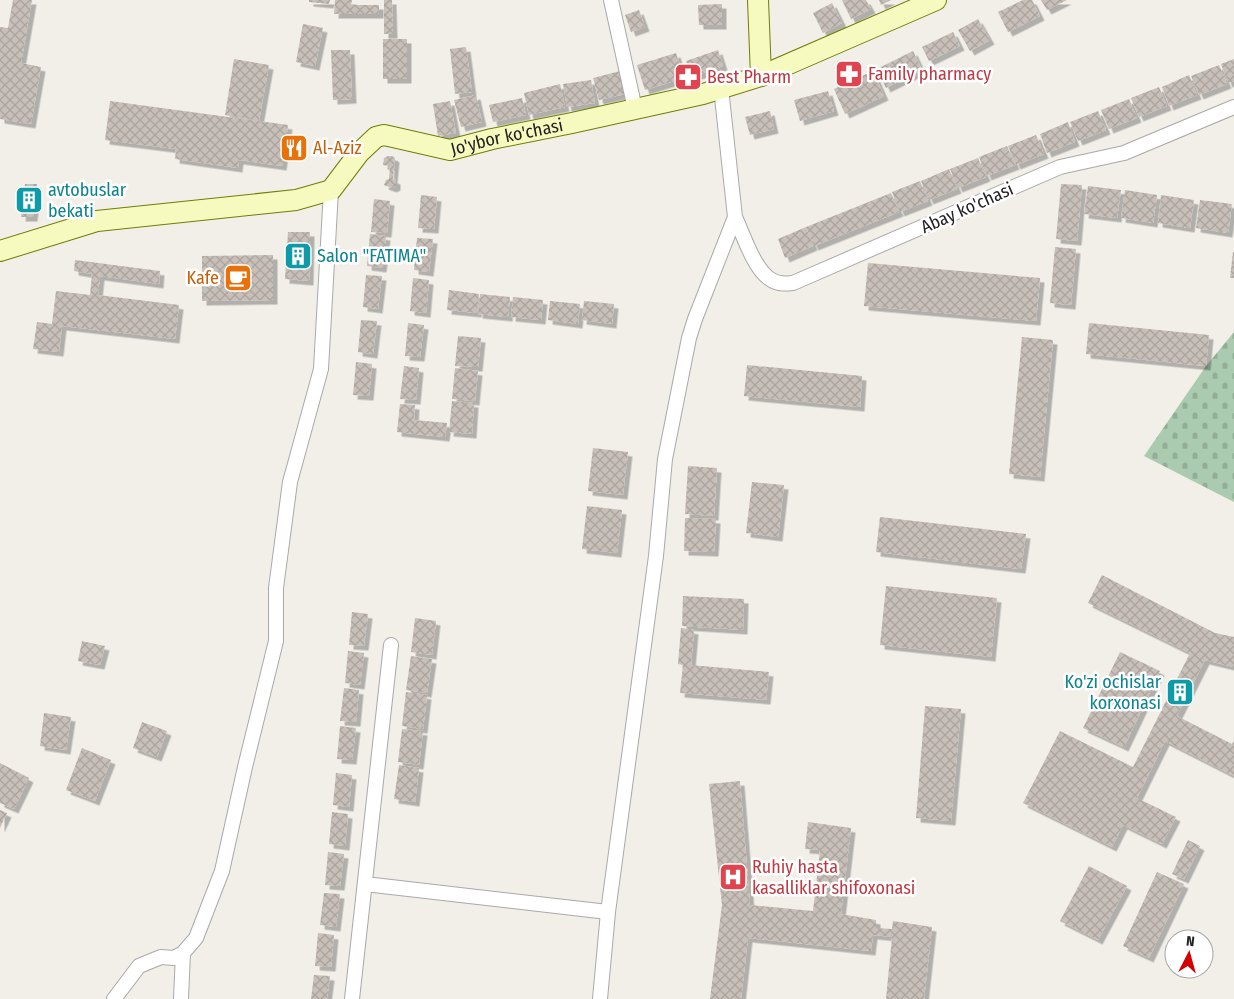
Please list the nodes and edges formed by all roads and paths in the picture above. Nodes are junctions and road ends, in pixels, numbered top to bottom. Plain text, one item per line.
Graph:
1 (611, 0) edge
2 (758, 0) edge
3 (936, 0) edge
4 (761, 76) junction
5 (721, 88) junction
6 (1234, 107) edge
7 (635, 109) junction
8 (332, 190) junction
9 (735, 217) junction
10 (0, 251) edge
11 (391, 645) dead end
12 (365, 884) junction
13 (608, 912) junction
14 (183, 953) junction
15 (114, 999) edge
16 (181, 999) edge
17 (352, 999) edge
18 (600, 999) edge

1 - 7 street
2 - 4 street
3 - 4 street, Jo'ybor ko'chasi
4 - 5 street, Jo'ybor ko'chasi
5 - 7 street, Jo'ybor ko'chasi
5 - 9 street
6 - 9 street, Abay ko'chasi
7 - 8 street, Jo'ybor ko'chasi
8 - 10 street
8 - 14 street
9 - 13 street
11 - 12 street
12 - 13 street
12 - 17 street
13 - 18 street
14 - 15 street
14 - 16 street

